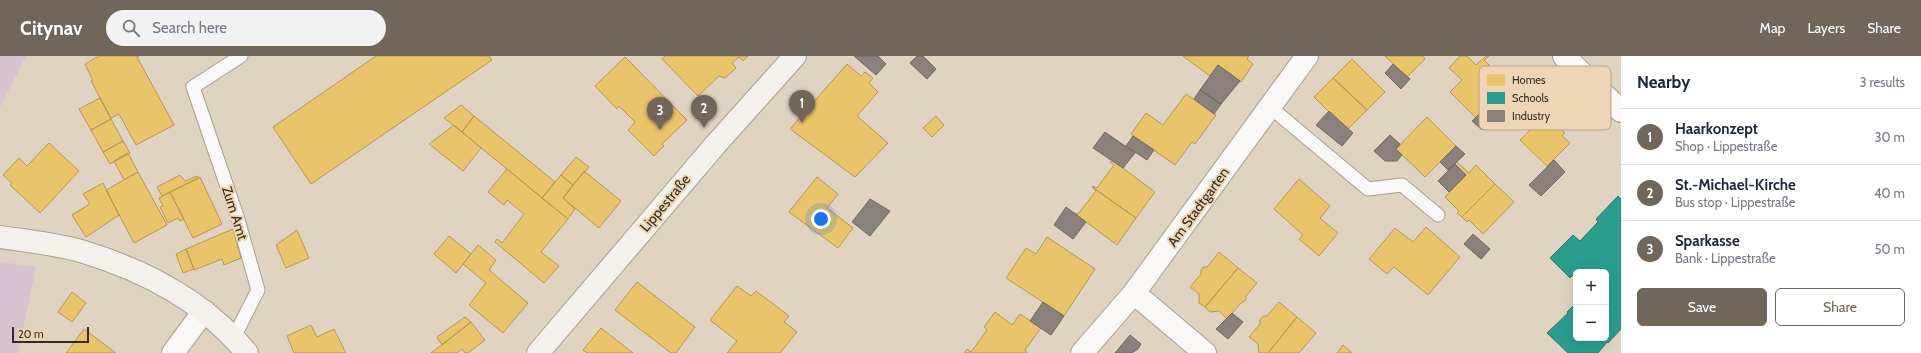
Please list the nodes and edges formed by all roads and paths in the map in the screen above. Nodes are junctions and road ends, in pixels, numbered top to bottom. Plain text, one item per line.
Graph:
1 (241, 56) edge
2 (795, 56) edge
3 (1308, 56) edge
4 (1564, 56) edge
5 (1574, 66) edge
6 (1611, 101) edge
7 (1270, 107) junction
8 (1621, 111) edge
9 (1438, 215) dead end
10 (0, 237) edge
11 (1134, 293) junction
12 (204, 310) junction
13 (240, 345) edge
14 (173, 353) edge
15 (538, 353) edge
16 (1082, 353) edge
17 (1205, 353) edge

1 - 13 lane, Zum Amt
2 - 15 main road, Lippestraße
3 - 7 street, Am Stadtgarten
4 - 5 street
6 - 8 street
7 - 9 lane
7 - 11 street, Am Stadtgarten
10 - 12 main road
11 - 16 street, Am Stadtgarten
11 - 17 street
12 - 13 main road
12 - 14 street

